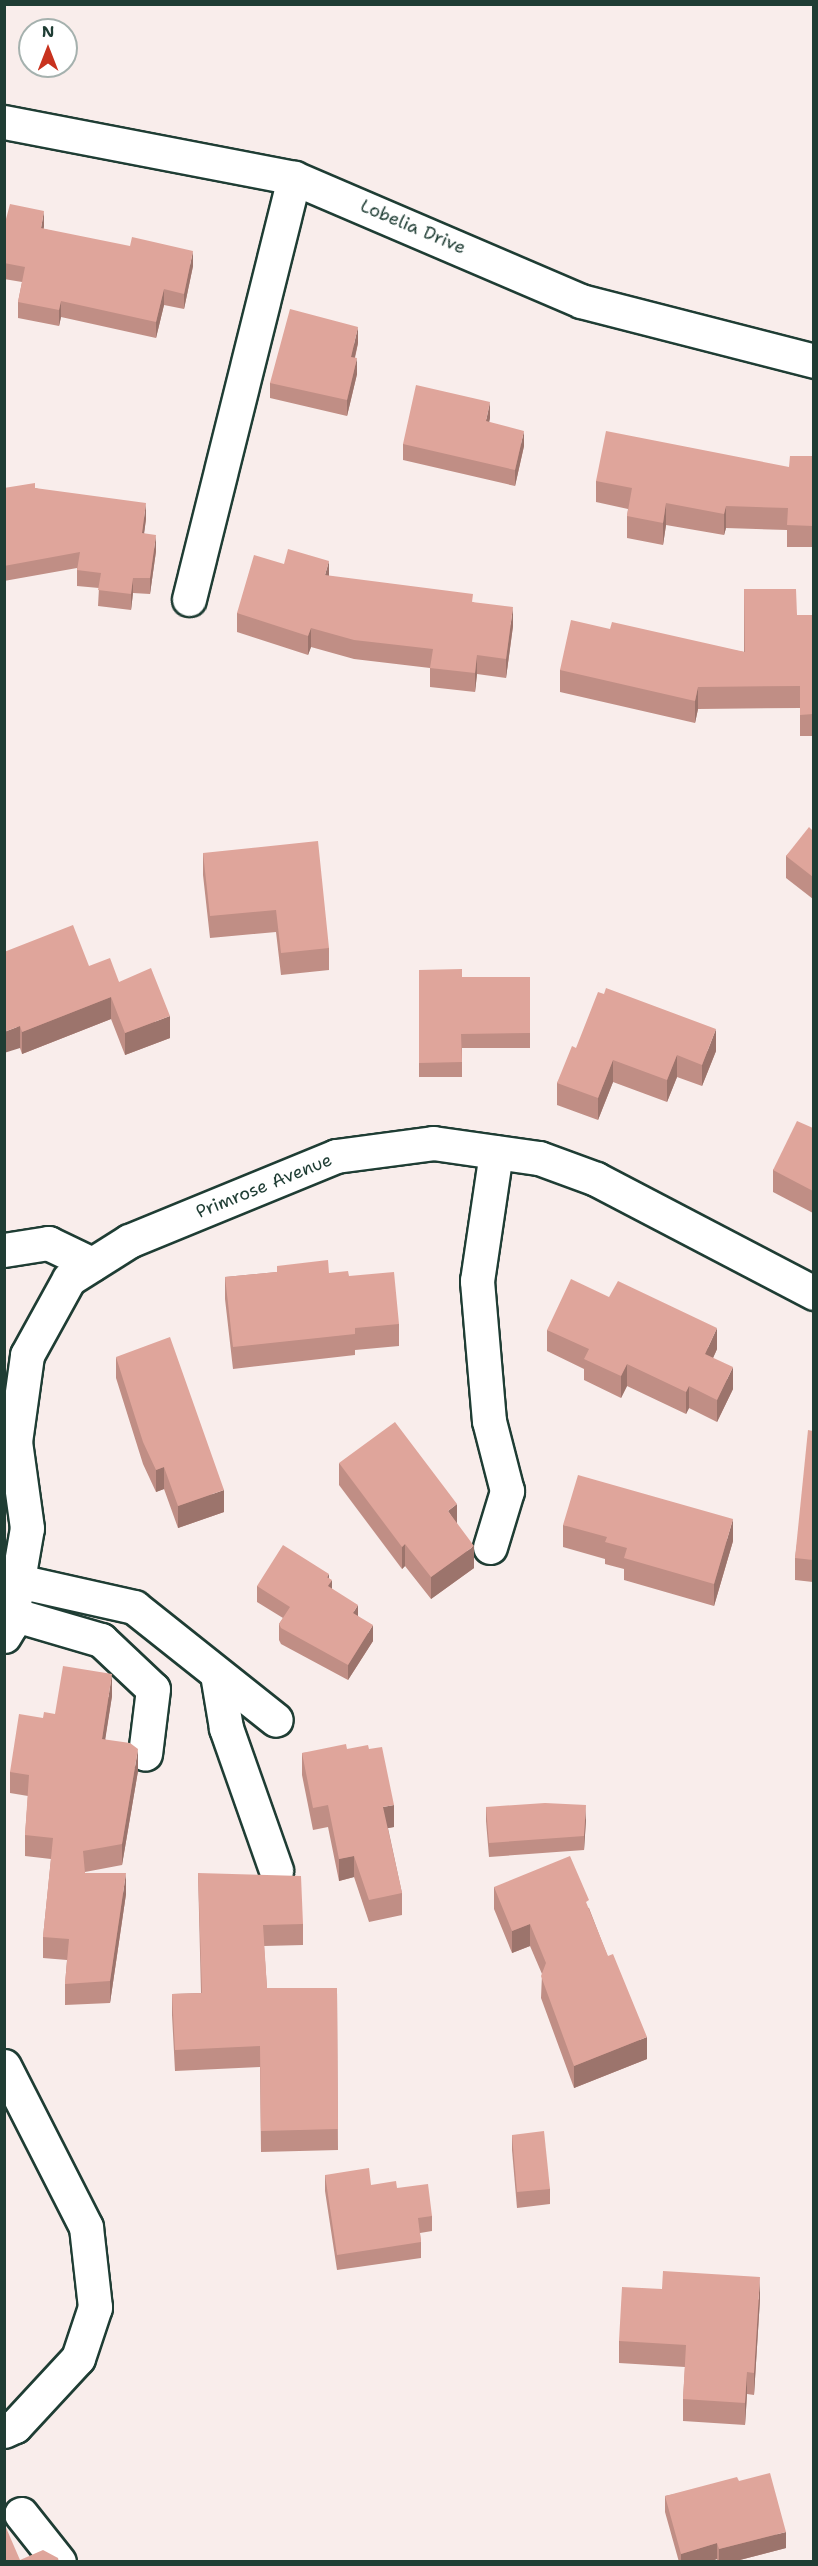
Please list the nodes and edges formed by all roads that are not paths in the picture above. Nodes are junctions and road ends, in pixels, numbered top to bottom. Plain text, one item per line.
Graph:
1 (4, 123) edge
2 (294, 178) junction
3 (813, 361) edge
4 (189, 599) dead end
5 (496, 1152) junction
6 (4, 1250) edge
7 (92, 1264) junction
8 (813, 1293) edge
9 (13, 1482) edge
10 (490, 1546) dead end
11 (18, 1581) junction
12 (8, 1625) edge
13 (218, 1674) junction
14 (276, 1720) dead end
15 (145, 1754) dead end
16 (276, 1870) dead end
17 (4, 2066) edge
18 (4, 2431) edge
19 (21, 2514) dead end
20 (59, 2562) edge

1 - 2 street, Lobelia Drive
2 - 3 street, Lobelia Drive
2 - 4 street
5 - 7 street, Primrose Avenue
5 - 8 street, Primrose Avenue
5 - 10 street
6 - 7 street
7 - 9 street, Primrose Avenue
9 - 11 street, Primrose Avenue
11 - 12 street, Primrose Avenue
11 - 13 street
12 - 15 street
13 - 14 street
13 - 16 street
17 - 18 street
19 - 20 street

